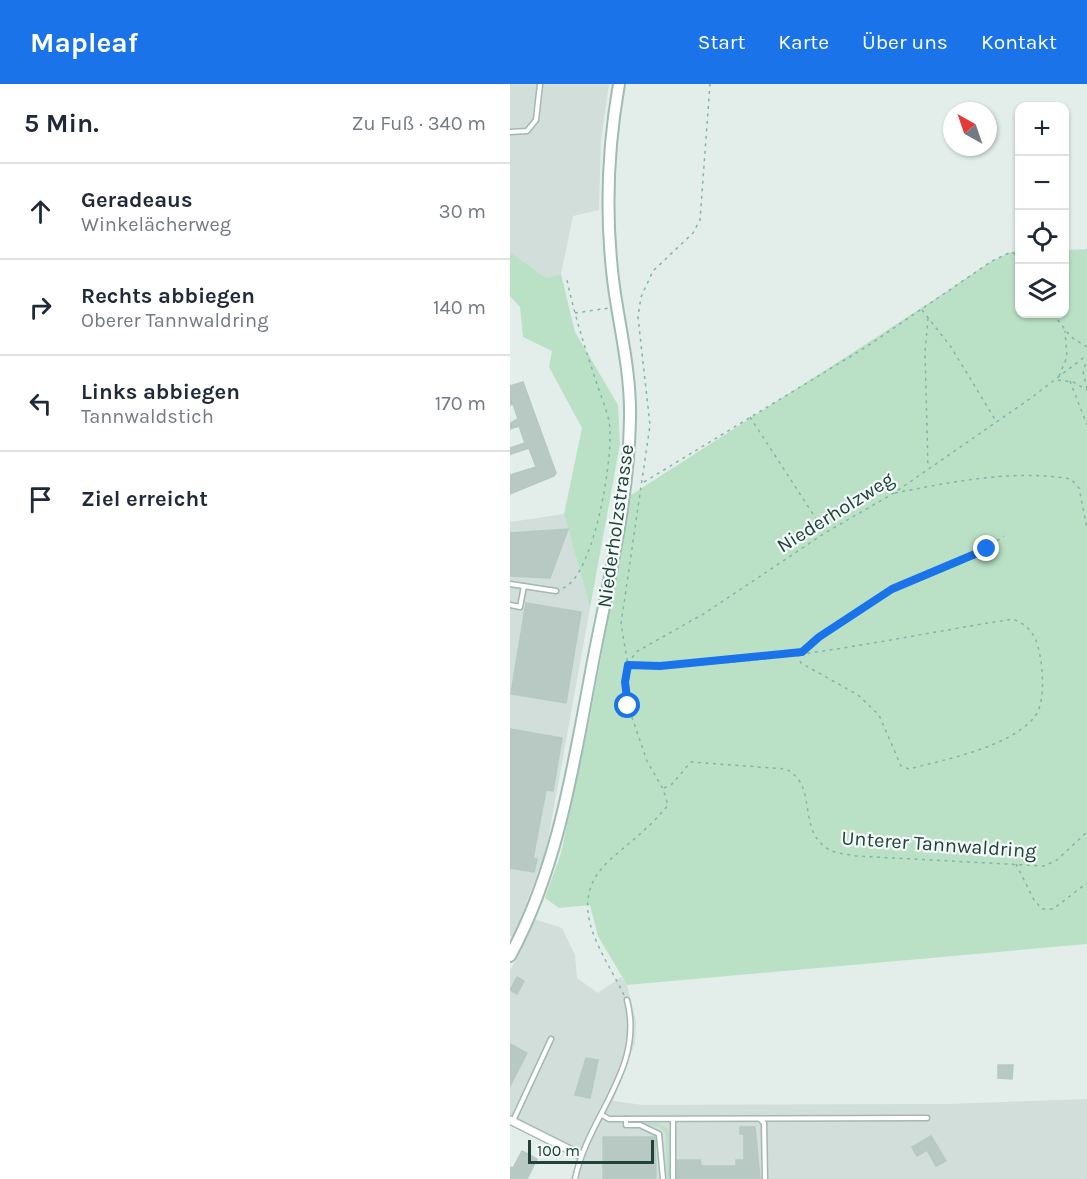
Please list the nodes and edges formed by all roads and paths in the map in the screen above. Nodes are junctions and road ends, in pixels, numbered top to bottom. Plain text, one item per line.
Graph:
1 (540, 84) edge
2 (619, 84) edge
3 (710, 84) edge
4 (510, 132) edge
5 (1015, 254) edge
6 (567, 280) dead end
7 (618, 307) junction
8 (921, 309) junction
9 (574, 314) junction
10 (928, 318) junction
11 (1056, 318) edge
12 (1065, 331) junction
13 (1087, 348) edge
14 (1087, 355) edge
15 (1087, 360) edge
16 (1057, 380) junction
17 (1070, 381) junction
18 (1087, 390) edge
19 (749, 416) junction
20 (997, 422) junction
21 (1087, 425) edge
22 (928, 469) junction
23 (643, 483) junction
24 (894, 493) junction
25 (1087, 528) edge
26 (825, 533) junction
27 (1004, 536) dead end
28 (510, 584) edge
29 (524, 586) junction
30 (556, 591) joint
31 (510, 605) edge
32 (802, 652) junction
33 (797, 653) junction
34 (628, 665) junction
35 (663, 789) junction
36 (1087, 832) edge
37 (1015, 864) junction
38 (1087, 883) edge
39 (512, 949) edge
40 (627, 1000) joint
41 (551, 1039) dead end
42 (602, 1115) junction
43 (927, 1118) dead end
44 (626, 1119) junction
45 (673, 1119) junction
46 (760, 1119) junction
47 (511, 1121) edge
48 (580, 1155) junction
49 (575, 1179) edge
50 (663, 1179) edge
51 (673, 1179) edge
52 (765, 1179) edge

1 - 4 lane
2 - 7 main road, Niederholzstrasse
3 - 23 path
5 - 8 path
6 - 9 path
7 - 9 path
7 - 39 main road, Niederholzstrasse
8 - 10 path
8 - 19 path
9 - 30 path
10 - 20 path
10 - 22 path
11 - 12 path
12 - 13 path
12 - 16 path
14 - 16 path, Niederholzweg
15 - 18 path
16 - 17 path
16 - 20 path, Niederholzweg
17 - 18 path
17 - 21 path
19 - 23 path
19 - 26 path
20 - 22 path, Niederholzweg
22 - 24 path, Niederholzweg
23 - 34 path
24 - 25 path
24 - 26 path, Niederholzweg
26 - 34 path, Niederholzweg
27 - 32 path
28 - 29 lane
29 - 30 lane
29 - 31 lane
32 - 33 path
32 - 33 path
33 - 34 path
34 - 35 path
35 - 37 path, Unterer Tannwaldring
35 - 40 path
36 - 37 path, Unterer Tannwaldring
37 - 38 path
40 - 42 lane
41 - 47 lane
42 - 44 lane
42 - 48 lane
43 - 46 lane
44 - 45 lane
44 - 50 lane
45 - 46 lane
45 - 51 lane
46 - 52 lane
47 - 48 street
48 - 49 lane

